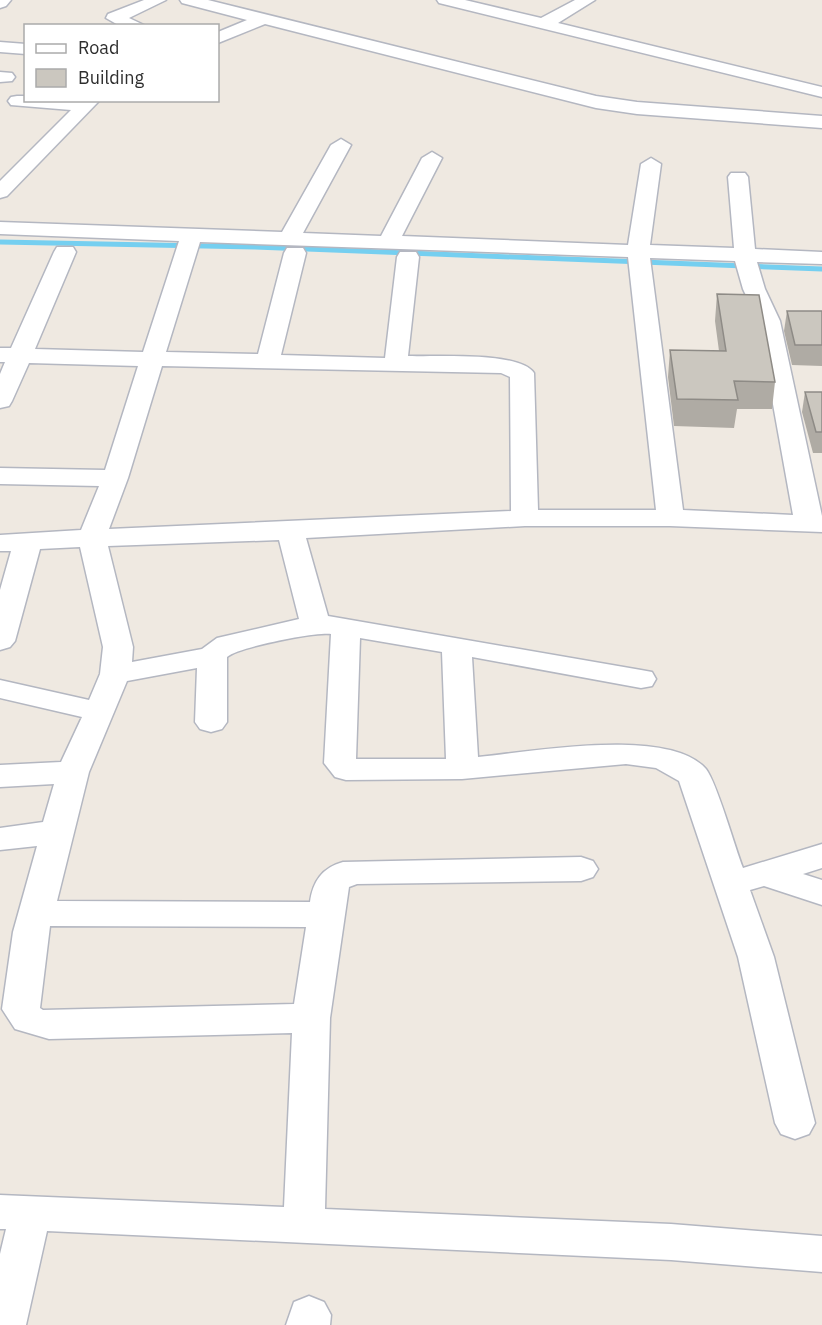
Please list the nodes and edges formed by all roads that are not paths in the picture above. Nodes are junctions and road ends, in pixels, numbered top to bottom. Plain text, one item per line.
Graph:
1 (158, 0) edge
2 (188, 0) edge
3 (445, 0) edge
4 (587, 0) edge
5 (263, 19) junction
6 (132, 24) edge
7 (543, 24) junction
8 (219, 38) edge
9 (0, 47) edge
10 (24, 49) edge
11 (822, 92) edge
12 (21, 96) edge
13 (89, 103) edge
14 (0, 117) edge
15 (822, 122) edge
16 (341, 145) dead end
17 (432, 158) dead end
18 (651, 164) dead end
19 (738, 177) dead end
20 (0, 192) edge
21 (0, 228) edge
22 (189, 241) junction
23 (388, 243) junction
24 (292, 246) junction
25 (65, 252) dead end
26 (408, 257) dead end
27 (639, 258) junction
28 (822, 258) edge
29 (747, 266) junction
30 (11, 355) edge
31 (151, 357) junction
32 (268, 361) junction
33 (395, 363) junction
34 (0, 401) edge
35 (796, 458) junction
36 (822, 459) edge
37 (0, 476) edge
38 (115, 478) junction
39 (525, 518) junction
40 (670, 518) junction
41 (815, 524) edge
42 (290, 531) junction
43 (92, 538) junction
44 (28, 541) junction
45 (0, 543) edge
46 (315, 623) junction
47 (346, 628) junction
48 (0, 641) edge
49 (457, 645) junction
50 (212, 656) junction
51 (115, 674) junction
52 (641, 680) dead end
53 (0, 689) edge
54 (100, 712) junction
55 (212, 722) dead end
56 (462, 769) junction
57 (73, 772) junction
58 (0, 776) edge
59 (57, 832) junction
60 (0, 839) edge
61 (822, 856) edge
62 (581, 869) dead end
63 (765, 874) junction
64 (731, 884) junction
65 (822, 893) edge
66 (36, 913) junction
67 (325, 915) junction
68 (13, 971) edge
69 (311, 1018) junction
70 (795, 1124) dead end
71 (16, 1212) edge
72 (304, 1223) junction
73 (822, 1254) edge
74 (4, 1325) edge

1 - 6 street
2 - 5 street
3 - 7 street
4 - 7 street
5 - 8 street
5 - 15 street
7 - 11 street
9 - 10 street
12 - 14 street
13 - 20 street
16 - 24 street
17 - 23 street
18 - 27 street
19 - 29 street
21 - 22 street
22 - 24 street
22 - 31 street
23 - 24 street
23 - 27 street
24 - 32 street
25 - 30 street
26 - 33 street
27 - 29 street
27 - 40 street
28 - 29 street
29 - 35 street
30 - 31 street
30 - 34 street
31 - 32 street
31 - 38 street
32 - 33 street
33 - 39 street
35 - 36 street
35 - 41 street
37 - 38 street
38 - 43 street
39 - 40 street
39 - 42 street
40 - 41 street
42 - 43 street
42 - 46 street
43 - 44 street
43 - 51 street
44 - 45 street
44 - 48 street
46 - 47 street
46 - 50 street
47 - 49 street
47 - 56 street
49 - 52 street
49 - 56 street
50 - 51 street
50 - 55 street
51 - 54 street
53 - 54 street
54 - 57 street
56 - 64 street
57 - 58 street
57 - 59 street
59 - 60 street
59 - 66 street
61 - 63 street
62 - 67 street
63 - 64 street
63 - 65 street
64 - 70 street
66 - 67 street
66 - 68 street
67 - 69 street
68 - 69 street
69 - 72 street
71 - 72 street
71 - 74 street
72 - 73 street

